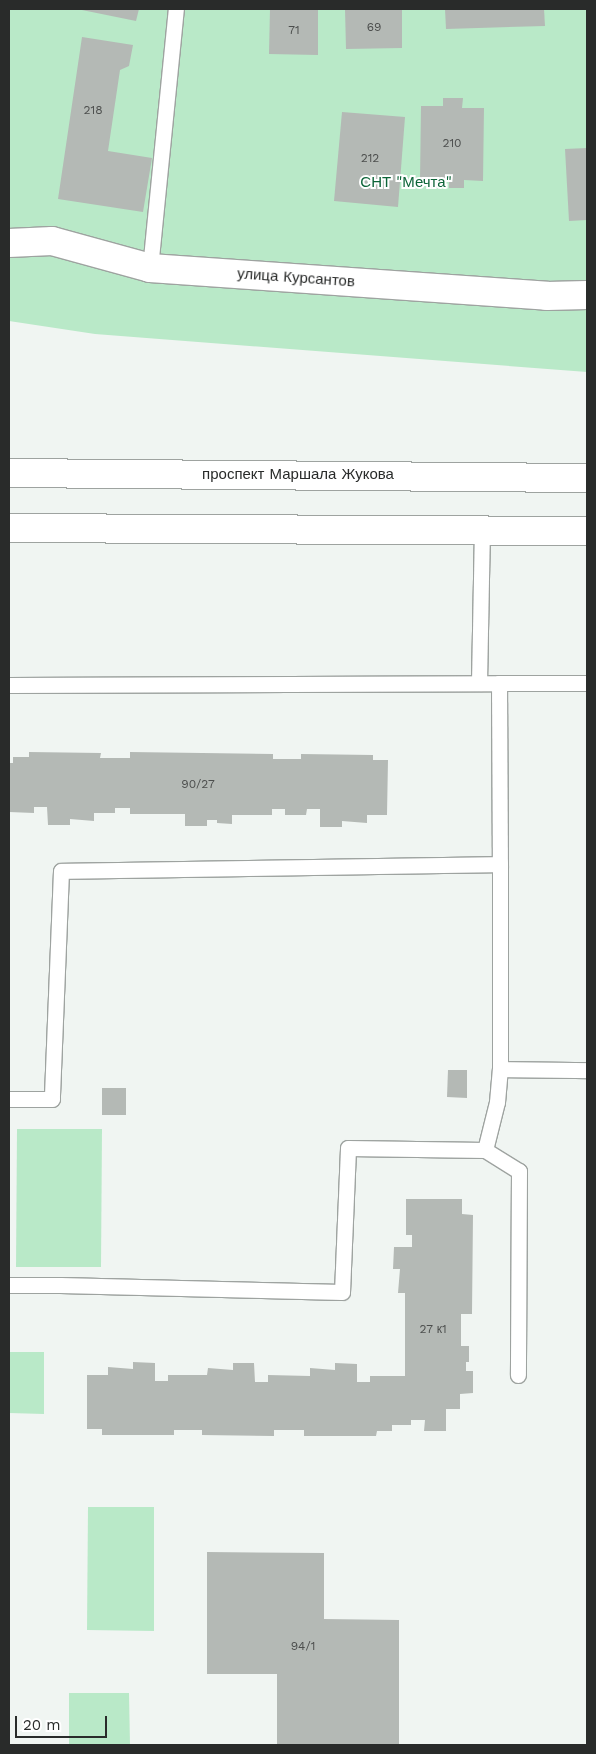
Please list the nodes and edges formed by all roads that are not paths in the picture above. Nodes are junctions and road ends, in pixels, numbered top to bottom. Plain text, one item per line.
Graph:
1 (176, 9) edge
2 (9, 243) edge
3 (150, 268) junction
4 (587, 295) edge
5 (9, 473) edge
6 (587, 478) edge
7 (9, 528) edge
8 (482, 530) junction
9 (587, 531) edge
10 (499, 682) junction
11 (479, 683) junction
12 (587, 683) edge
13 (9, 685) edge
14 (500, 864) junction
15 (500, 1069) junction
16 (587, 1070) edge
17 (9, 1099) edge
18 (485, 1150) junction
19 (9, 1286) edge
20 (518, 1375) dead end

1 - 3 lane
2 - 3 street, улица Курсантов
3 - 4 street, улица Курсантов
5 - 6 street, проспект Маршала Жукова
7 - 8 street
8 - 9 street
8 - 11 lane
10 - 11 lane
10 - 12 lane
10 - 14 lane
11 - 13 lane
14 - 15 lane
14 - 17 lane
15 - 16 lane
15 - 18 lane
18 - 19 lane
18 - 20 lane

